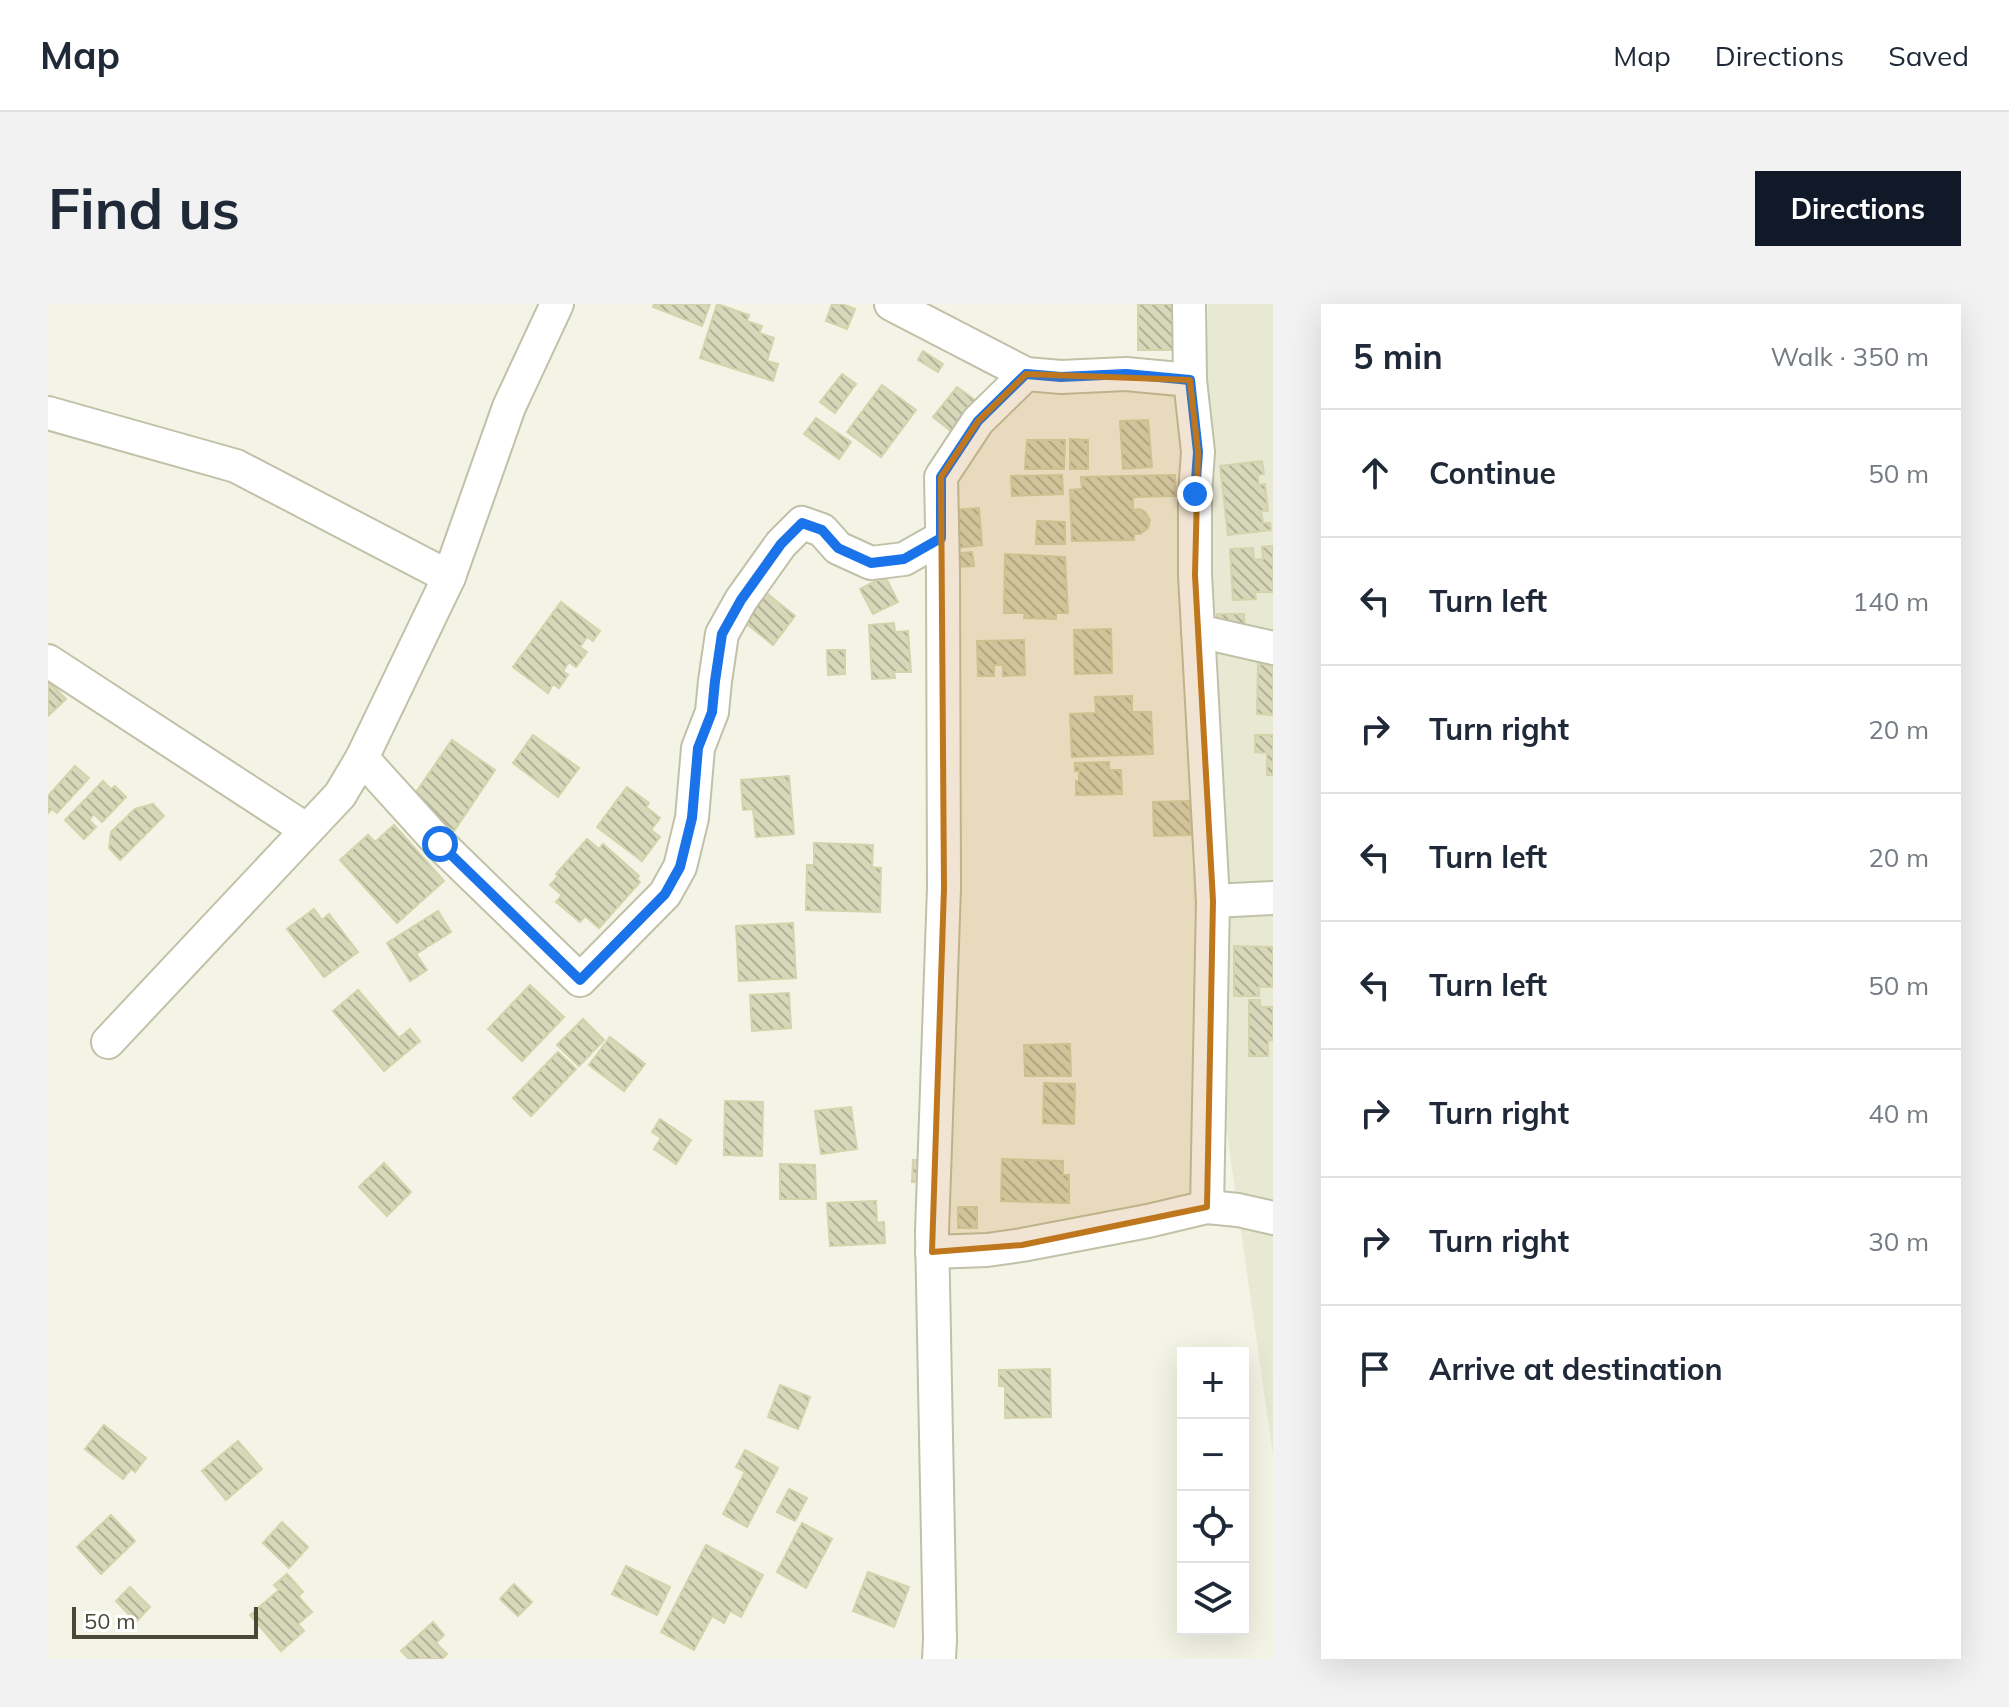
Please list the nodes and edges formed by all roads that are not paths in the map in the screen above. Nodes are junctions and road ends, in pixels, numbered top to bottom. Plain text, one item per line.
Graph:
1 (557, 304) edge
2 (891, 304) edge
3 (1189, 304) edge
4 (1026, 374) junction
5 (1190, 380) junction
6 (48, 413) edge
7 (941, 538) junction
8 (449, 577) junction
9 (1198, 631) junction
10 (1273, 648) edge
11 (48, 661) edge
12 (362, 758) junction
13 (307, 830) junction
14 (1273, 898) edge
15 (1213, 901) junction
16 (108, 1042) dead end
17 (1207, 1207) junction
18 (1273, 1218) edge
19 (932, 1252) junction
20 (939, 1659) edge

1 - 8 street
2 - 4 street
3 - 5 street
4 - 5 street
4 - 7 street
5 - 9 street
6 - 8 street
7 - 12 street
7 - 19 street
8 - 12 street
9 - 10 street
9 - 15 street
11 - 13 street
12 - 13 street
13 - 16 street
14 - 15 street
15 - 17 street
17 - 18 street
17 - 19 street
19 - 20 street

